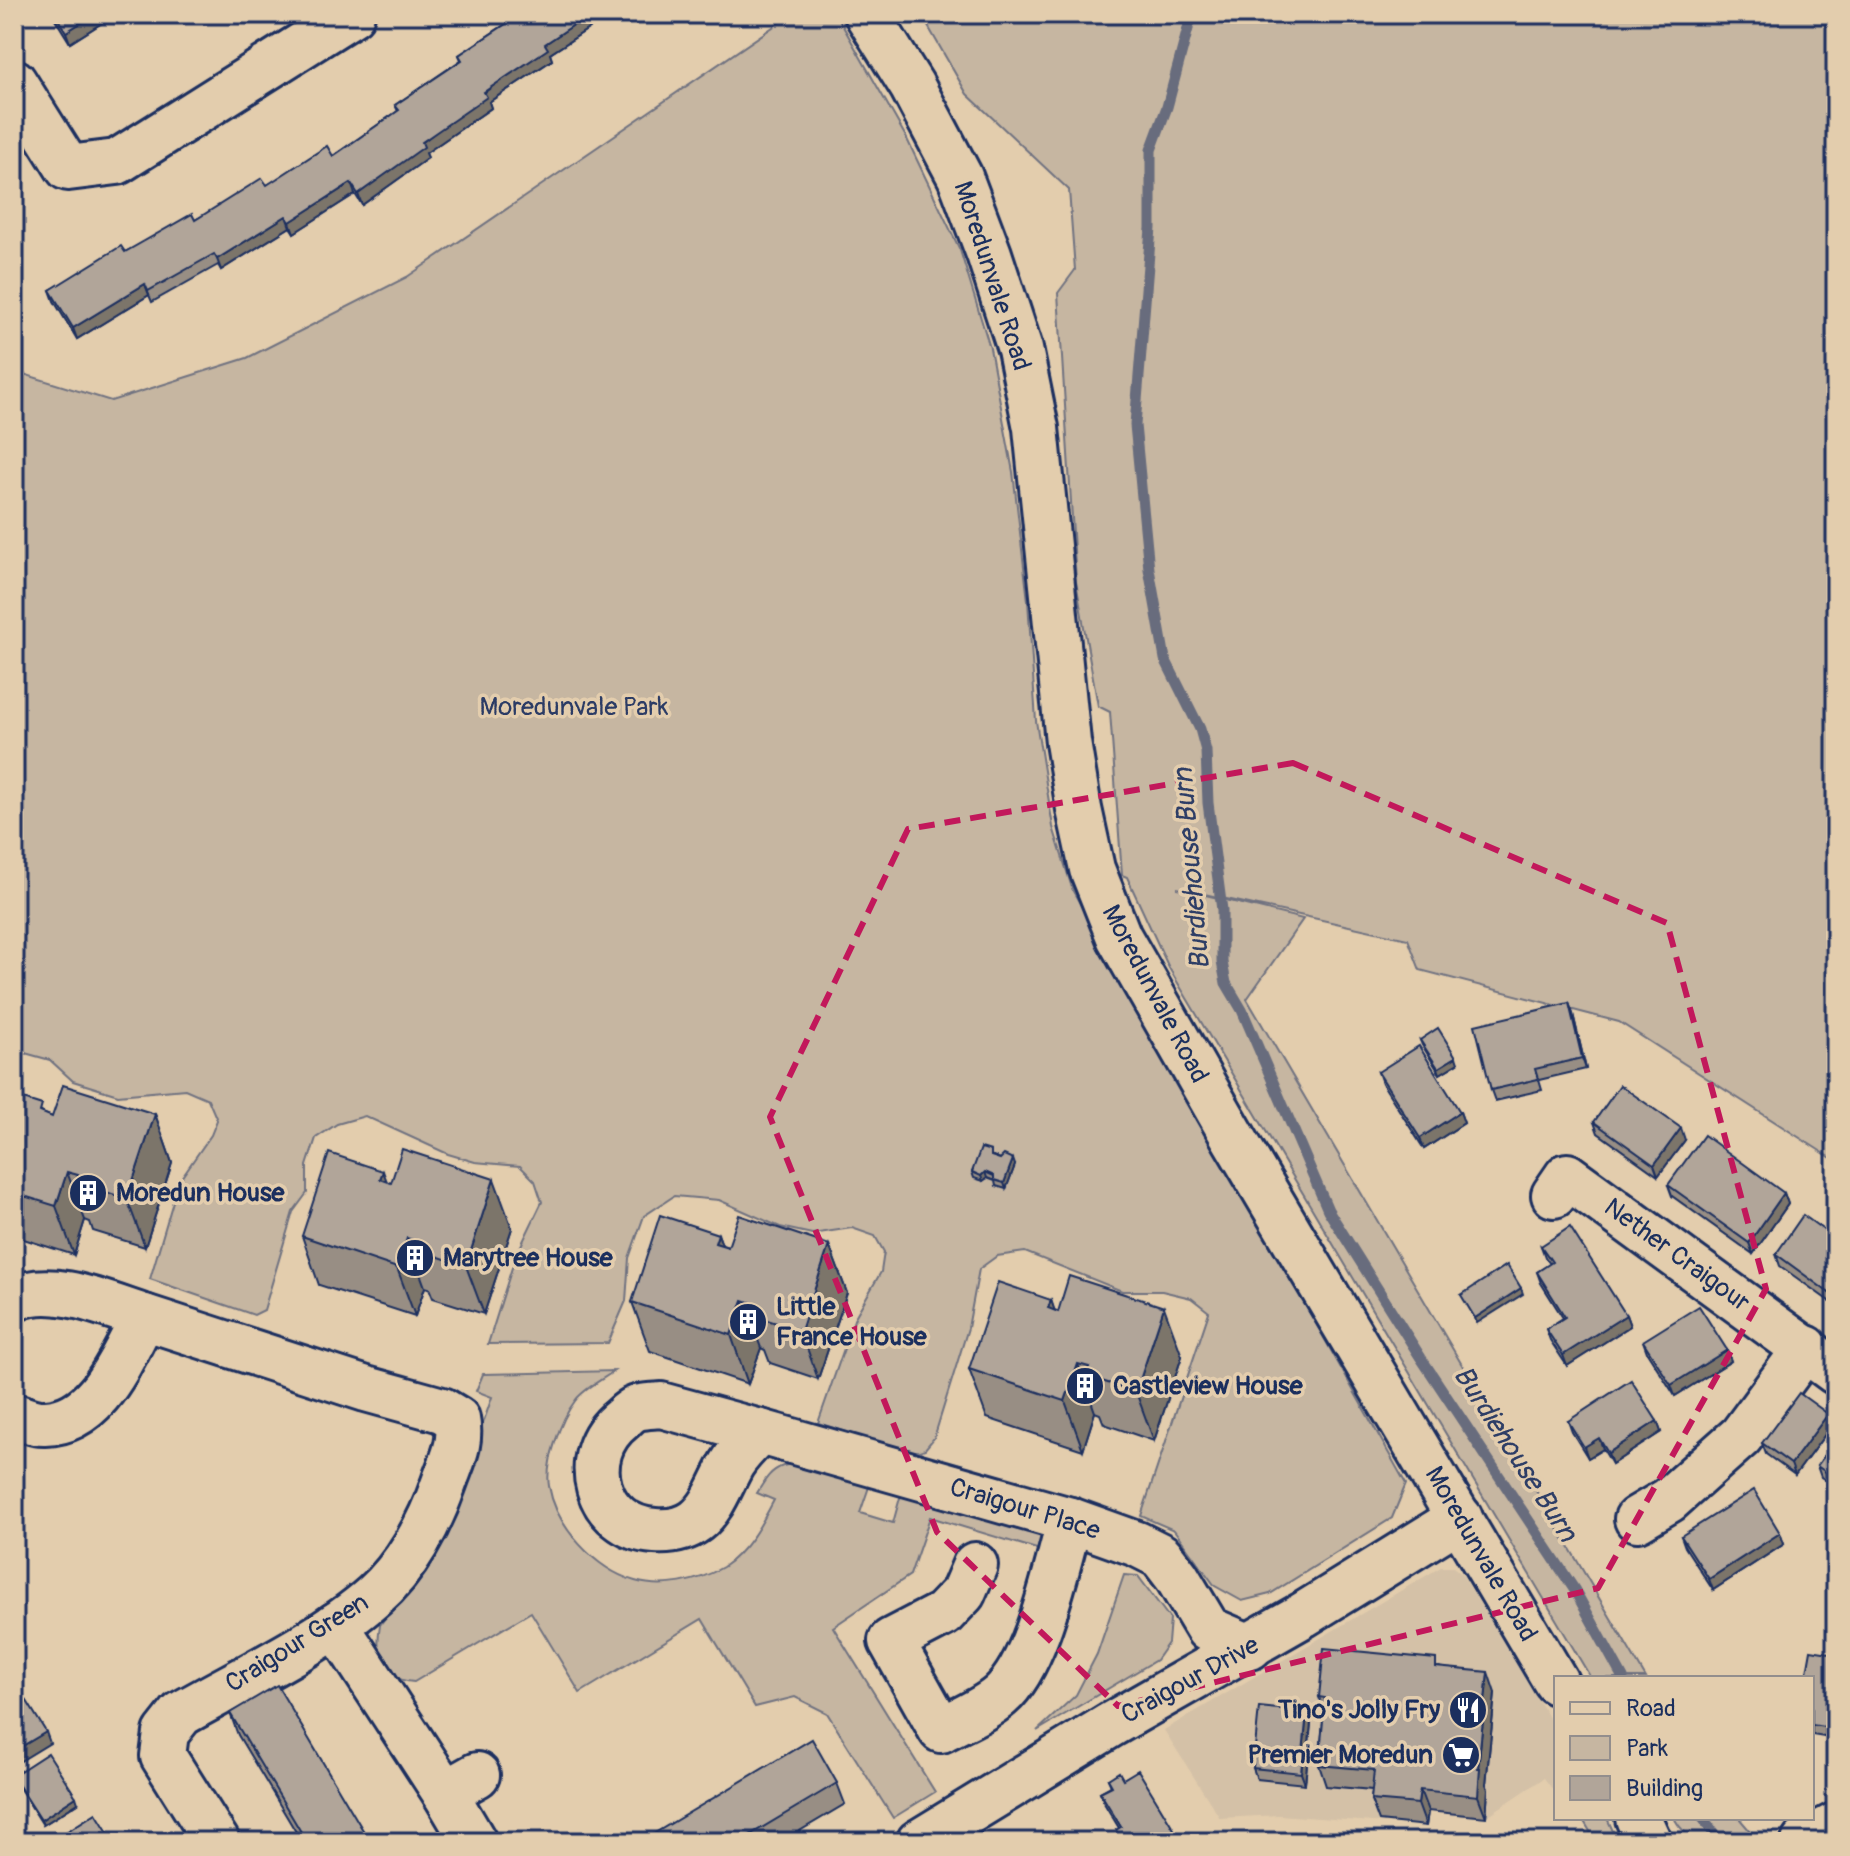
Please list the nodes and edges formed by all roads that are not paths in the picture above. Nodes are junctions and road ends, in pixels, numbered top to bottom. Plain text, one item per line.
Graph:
1 (352, 14) edge
2 (867, 14) edge
3 (14, 82) edge
4 (1554, 1195) dead end
5 (14, 1299) edge
6 (144, 1317) junction
7 (1821, 1360) edge
8 (14, 1416) edge
9 (760, 1432) dead end
10 (1460, 1518) junction
11 (1070, 1520) junction
12 (1638, 1521) dead end
13 (975, 1565) dead end
14 (336, 1625) junction
15 (1250, 1647) junction
16 (1554, 1679) edge
17 (1639, 1820) edge
18 (1836, 1825) edge
19 (979, 1827) edge
20 (217, 1842) edge
21 (474, 1842) edge
22 (919, 1842) edge
23 (1649, 1842) edge
24 (1804, 1842) edge

1 - 3 street
2 - 10 street, Moredunvale Road
4 - 7 street, Nether Craigour
5 - 6 street, Craigour Green
6 - 8 street
6 - 14 street, Craigour Green
7 - 12 street, Nether Craigour
9 - 11 street, Craigour Place
10 - 15 street, Craigour Drive
10 - 16 street, Moredunvale Road
11 - 13 street
11 - 15 street, Craigour Place
14 - 20 street, Craigour Green
14 - 21 street
15 - 19 street, Craigour Drive
17 - 23 street
18 - 24 street
19 - 22 street, Craigour Drive

